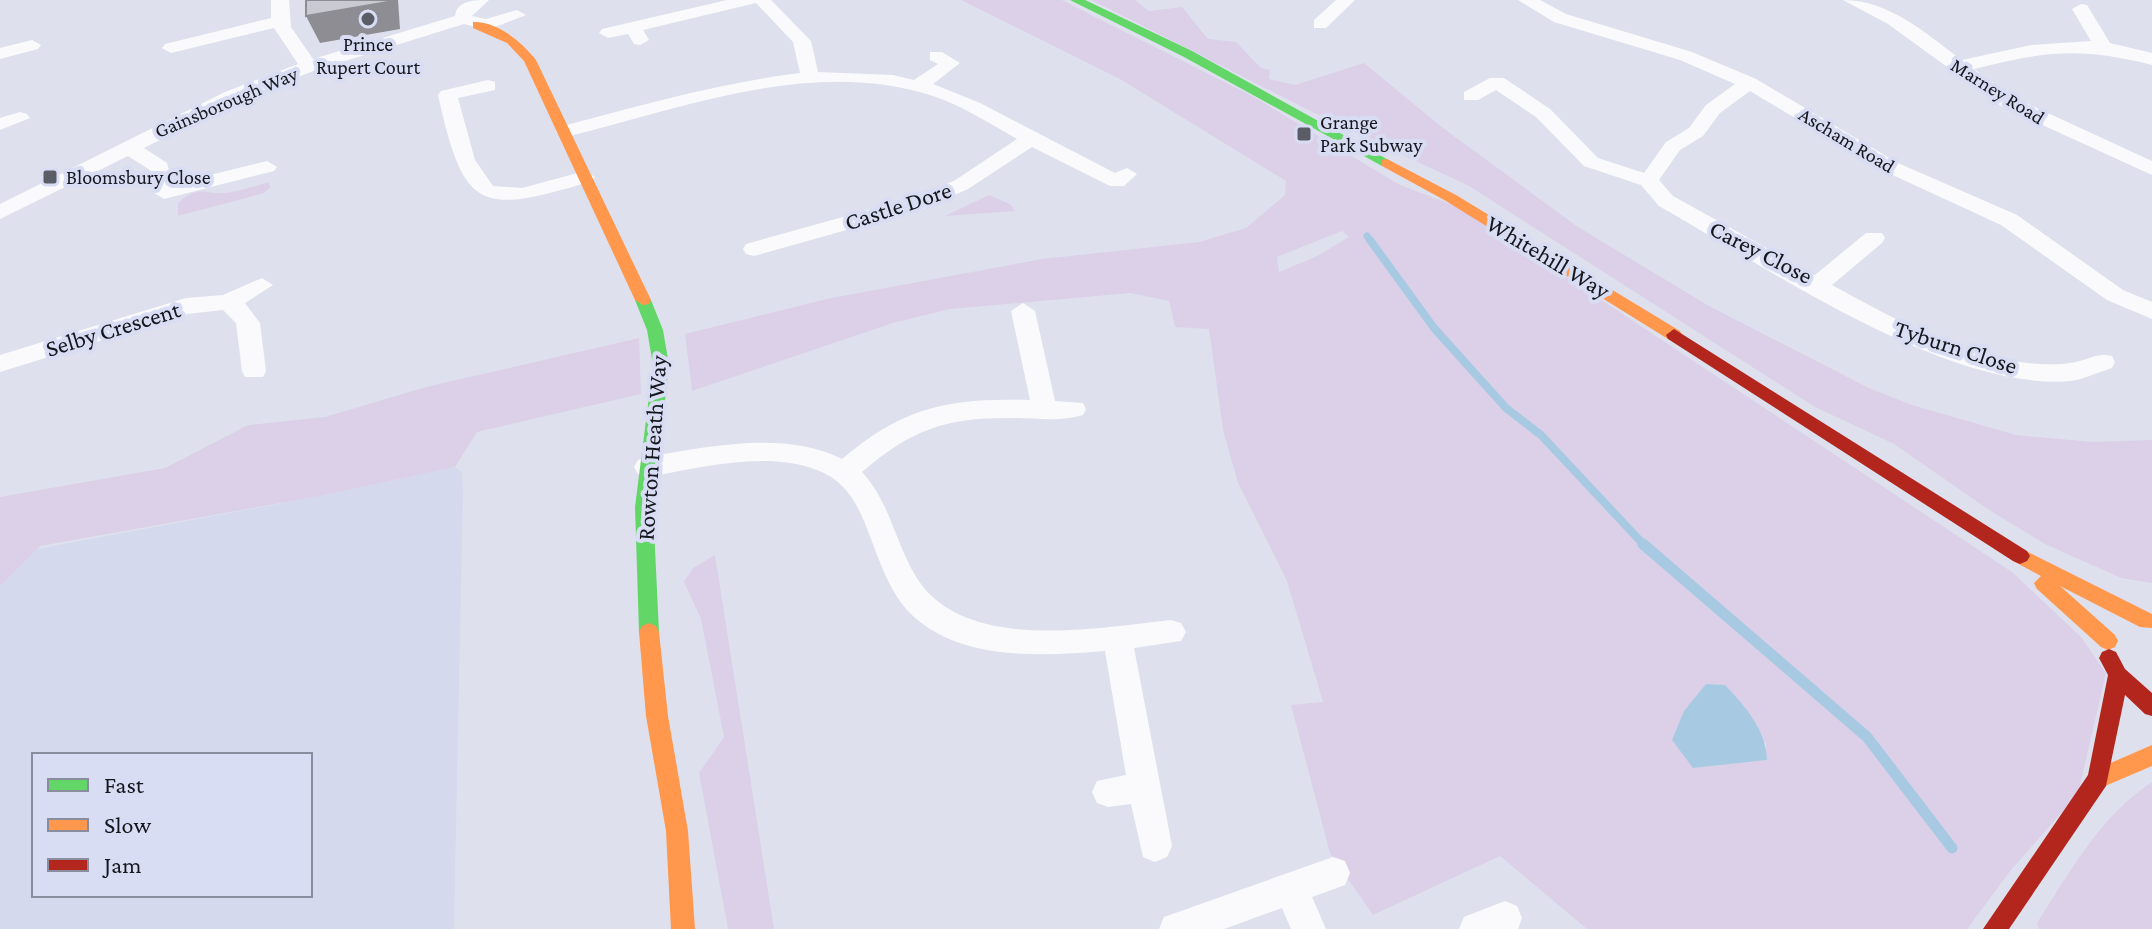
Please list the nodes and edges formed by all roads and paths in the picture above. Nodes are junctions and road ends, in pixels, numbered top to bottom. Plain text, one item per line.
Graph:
1 (280, 0) edge
2 (480, 0) edge
3 (749, 0) edge
4 (762, 0) edge
5 (1076, 0) edge
6 (1346, 0) edge
7 (1527, 0) edge
8 (1852, 0) edge
9 (522, 4) edge
10 (2081, 9) dead end
11 (279, 21) junction
12 (470, 22) junction
13 (1320, 24) dead end
14 (608, 33) dead end
15 (2102, 44) junction
16 (32, 45) dead end
17 (519, 46) junction
18 (171, 48) dead end
19 (0, 54) edge
20 (2152, 59) edge
21 (309, 66) junction
22 (1957, 67) junction
23 (971, 73) dead end
24 (809, 80) junction
25 (1749, 83) junction
26 (488, 86) dead end
27 (918, 86) junction
28 (1471, 96) dead end
29 (20, 118) dead end
30 (0, 124) edge
31 (566, 131) junction
32 (1031, 139) junction
33 (127, 146) junction
34 (267, 167) dead end
35 (2152, 169) edge
36 (1127, 174) dead end
37 (585, 177) junction
38 (1648, 181) junction
39 (0, 212) edge
40 (1874, 238) dead end
41 (754, 249) dead end
42 (262, 285) dead end
43 (1817, 286) junction
44 (227, 302) junction
45 (1023, 311) dead end
46 (2152, 311) edge
47 (2103, 362) dead end
48 (0, 364) edge
49 (254, 371) dead end
50 (1074, 409) dead end
51 (1045, 410) junction
52 (647, 467) junction
53 (844, 472) junction
54 (1924, 495) junction
55 (2002, 547) junction
56 (2127, 590) dead end
57 (2150, 621) edge
58 (1171, 632) dead end
59 (1117, 638) junction
60 (2108, 641) junction
61 (2118, 675) junction
62 (2152, 707) edge
63 (2152, 755) edge
64 (2098, 779) junction
65 (1144, 788) junction
66 (1108, 792) dead end
67 (1155, 846) dead end
68 (1333, 873) dead end
69 (1290, 888) junction
70 (683, 929) edge
71 (1176, 929) edge
72 (1309, 929) edge
73 (1995, 929) edge

1 - 11 street
2 - 12 street
3 - 14 street
4 - 24 street
5 - 54 main road, Whitehill Way
6 - 13 street
7 - 25 street, Ascham Road
8 - 22 street, Marney Road
9 - 12 street, Gainsborough Way
9 - 17 street, Rowton Heath Way
10 - 15 street
11 - 18 street
11 - 21 street
12 - 17 main road
12 - 21 street, Gainsborough Way
15 - 20 street
15 - 22 street
16 - 19 street
17 - 31 main road, Rowton Heath Way
21 - 33 street, Gainsborough Way
22 - 35 street, Marney Road
23 - 27 street
24 - 27 street
24 - 31 street
25 - 38 street
25 - 46 street, Ascham Road
26 - 37 street
27 - 32 street
28 - 38 street, Carey Close
29 - 30 street
31 - 37 main road, Rowton Heath Way
32 - 36 street
32 - 41 street, Castle Dore
33 - 34 street
33 - 39 street, Gainsborough Way
37 - 52 main road, Rowton Heath Way
38 - 43 street, Carey Close
40 - 43 street, Carey Close
42 - 44 street, Selby Crescent
43 - 47 street, Tyburn Close
44 - 48 street, Selby Crescent
44 - 49 street
45 - 51 street
50 - 51 street
51 - 53 street
52 - 53 street
52 - 70 main road, Rowton Heath Way
53 - 59 street
54 - 55 main road, Whitehill Way
54 - 56 main road
55 - 57 main road, Whitehill Way
55 - 60 main road, Whitehill Way
57 - 60 main road
58 - 59 street
59 - 65 street
60 - 61 main road
61 - 62 main road
61 - 64 main road
63 - 64 main road
64 - 73 main road
65 - 66 street
65 - 67 street
68 - 69 street
69 - 71 street
69 - 72 street

